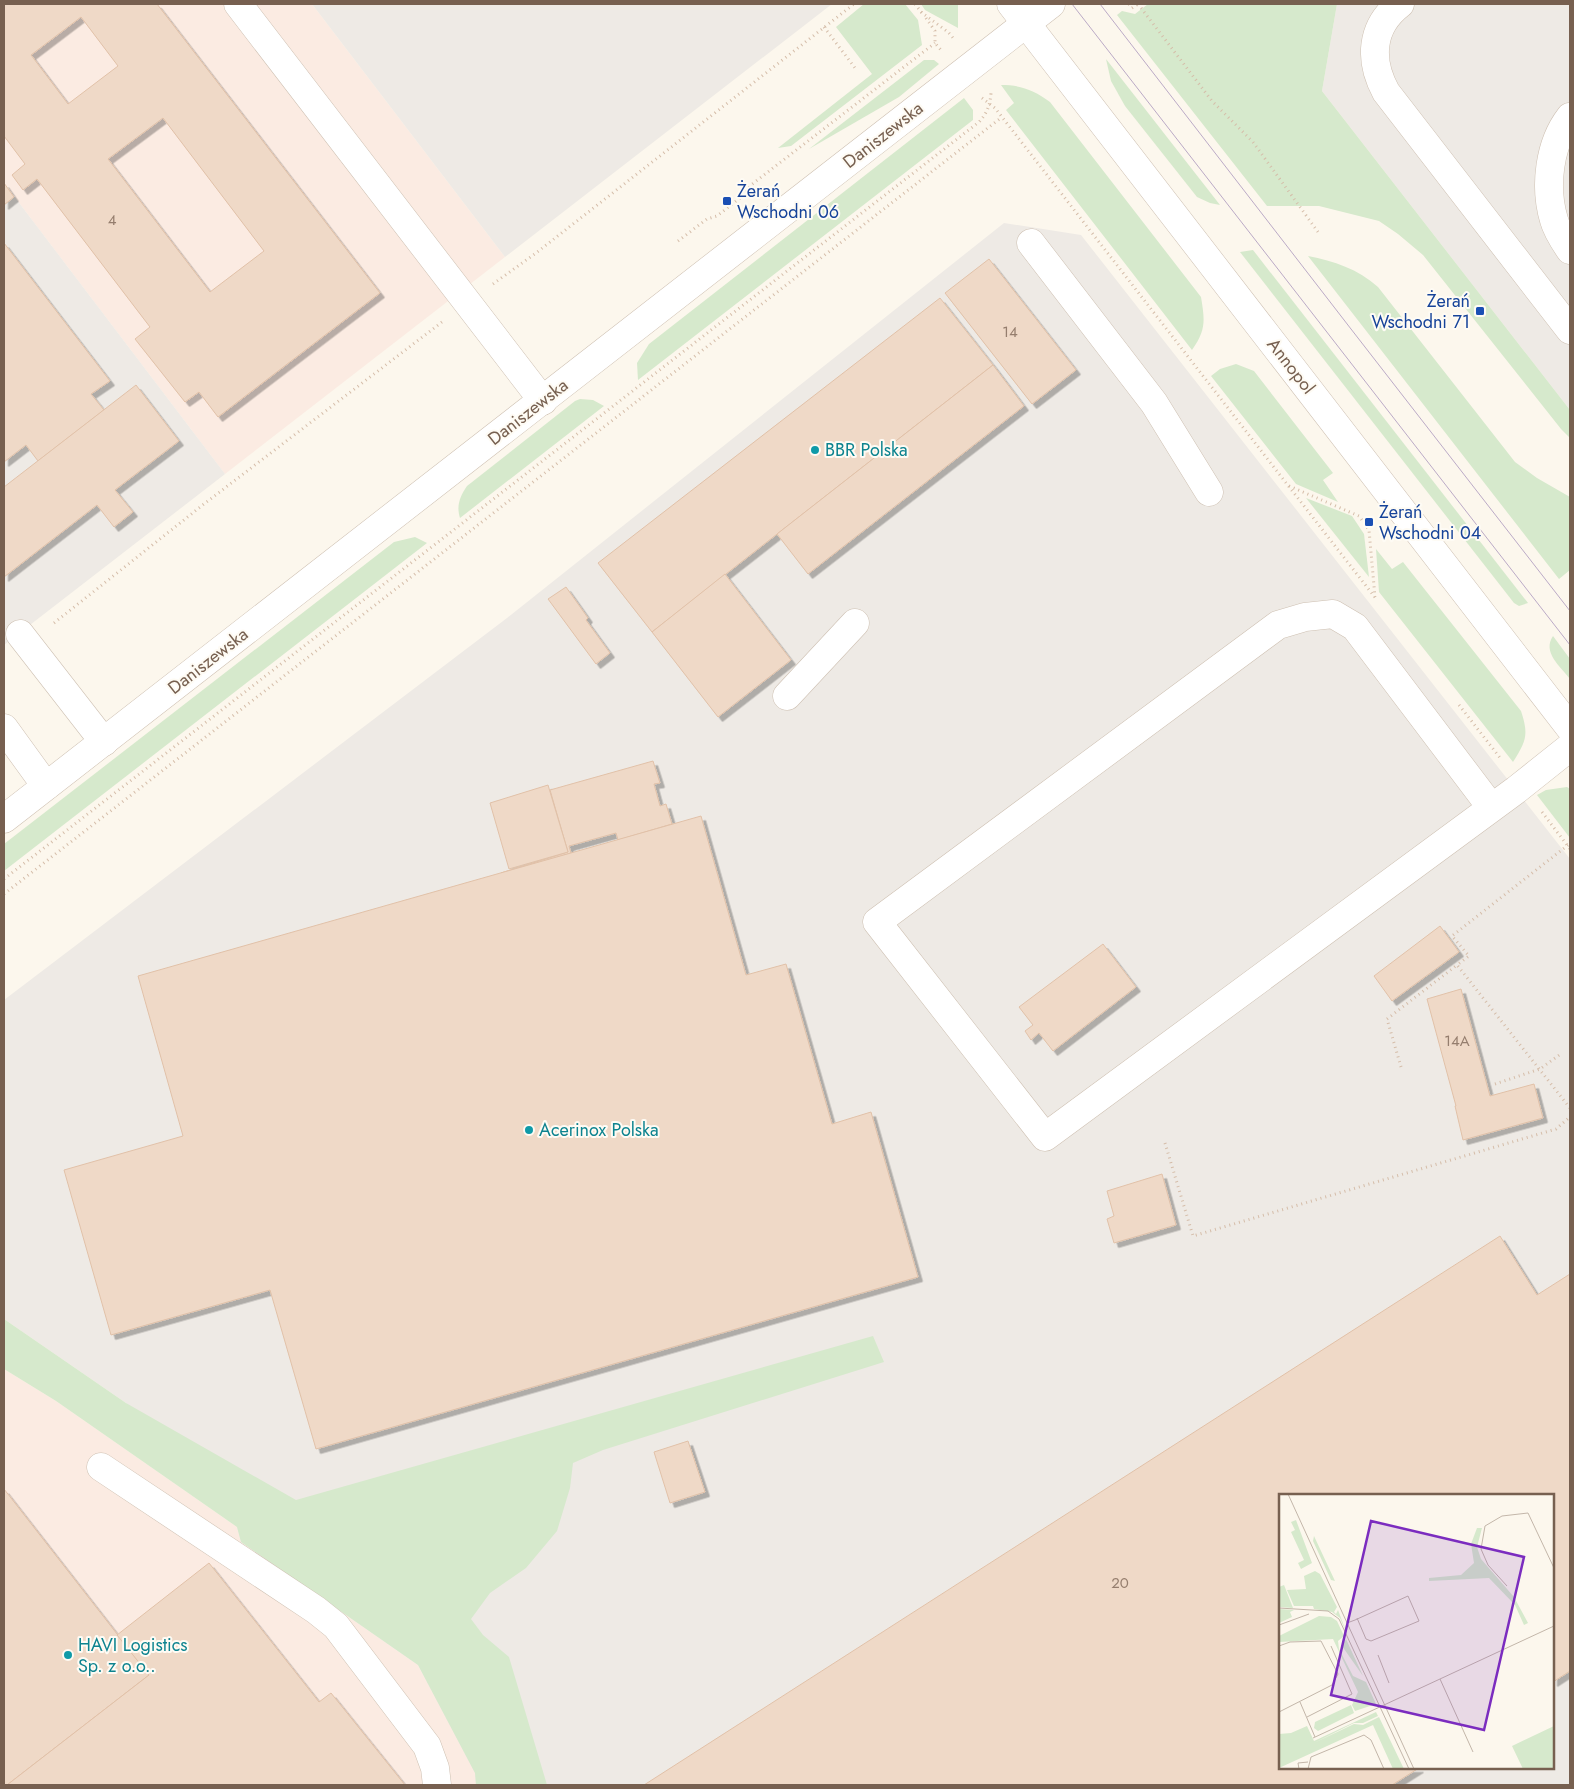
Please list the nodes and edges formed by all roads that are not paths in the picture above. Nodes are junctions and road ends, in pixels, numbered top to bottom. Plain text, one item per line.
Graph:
1 (238, 4) edge
2 (1051, 4) edge
3 (1400, 4) edge
4 (1019, 13) edge
5 (1570, 117) edge
6 (1031, 243) dead end
7 (1570, 250) edge
8 (1570, 330) edge
9 (543, 400) junction
10 (1209, 492) dead end
11 (855, 623) dead end
12 (24, 639) road end
13 (787, 696) dead end
14 (4, 728) edge
15 (1570, 728) edge
16 (104, 742) junction
17 (1570, 747) edge
18 (46, 786) junction
19 (1491, 807) junction
20 (4, 819) edge
21 (101, 1467) dead end
22 (437, 1785) edge

1 - 9 street
2 - 4 street, Daniszewska
3 - 8 street
4 - 9 street, Daniszewska
4 - 15 street, Annopol
5 - 7 street
6 - 10 street
9 - 16 street, Daniszewska
11 - 13 street
12 - 16 street
14 - 18 street
16 - 18 street, Daniszewska
17 - 19 street
18 - 20 street, Daniszewska
19 - 19 street
21 - 22 street

